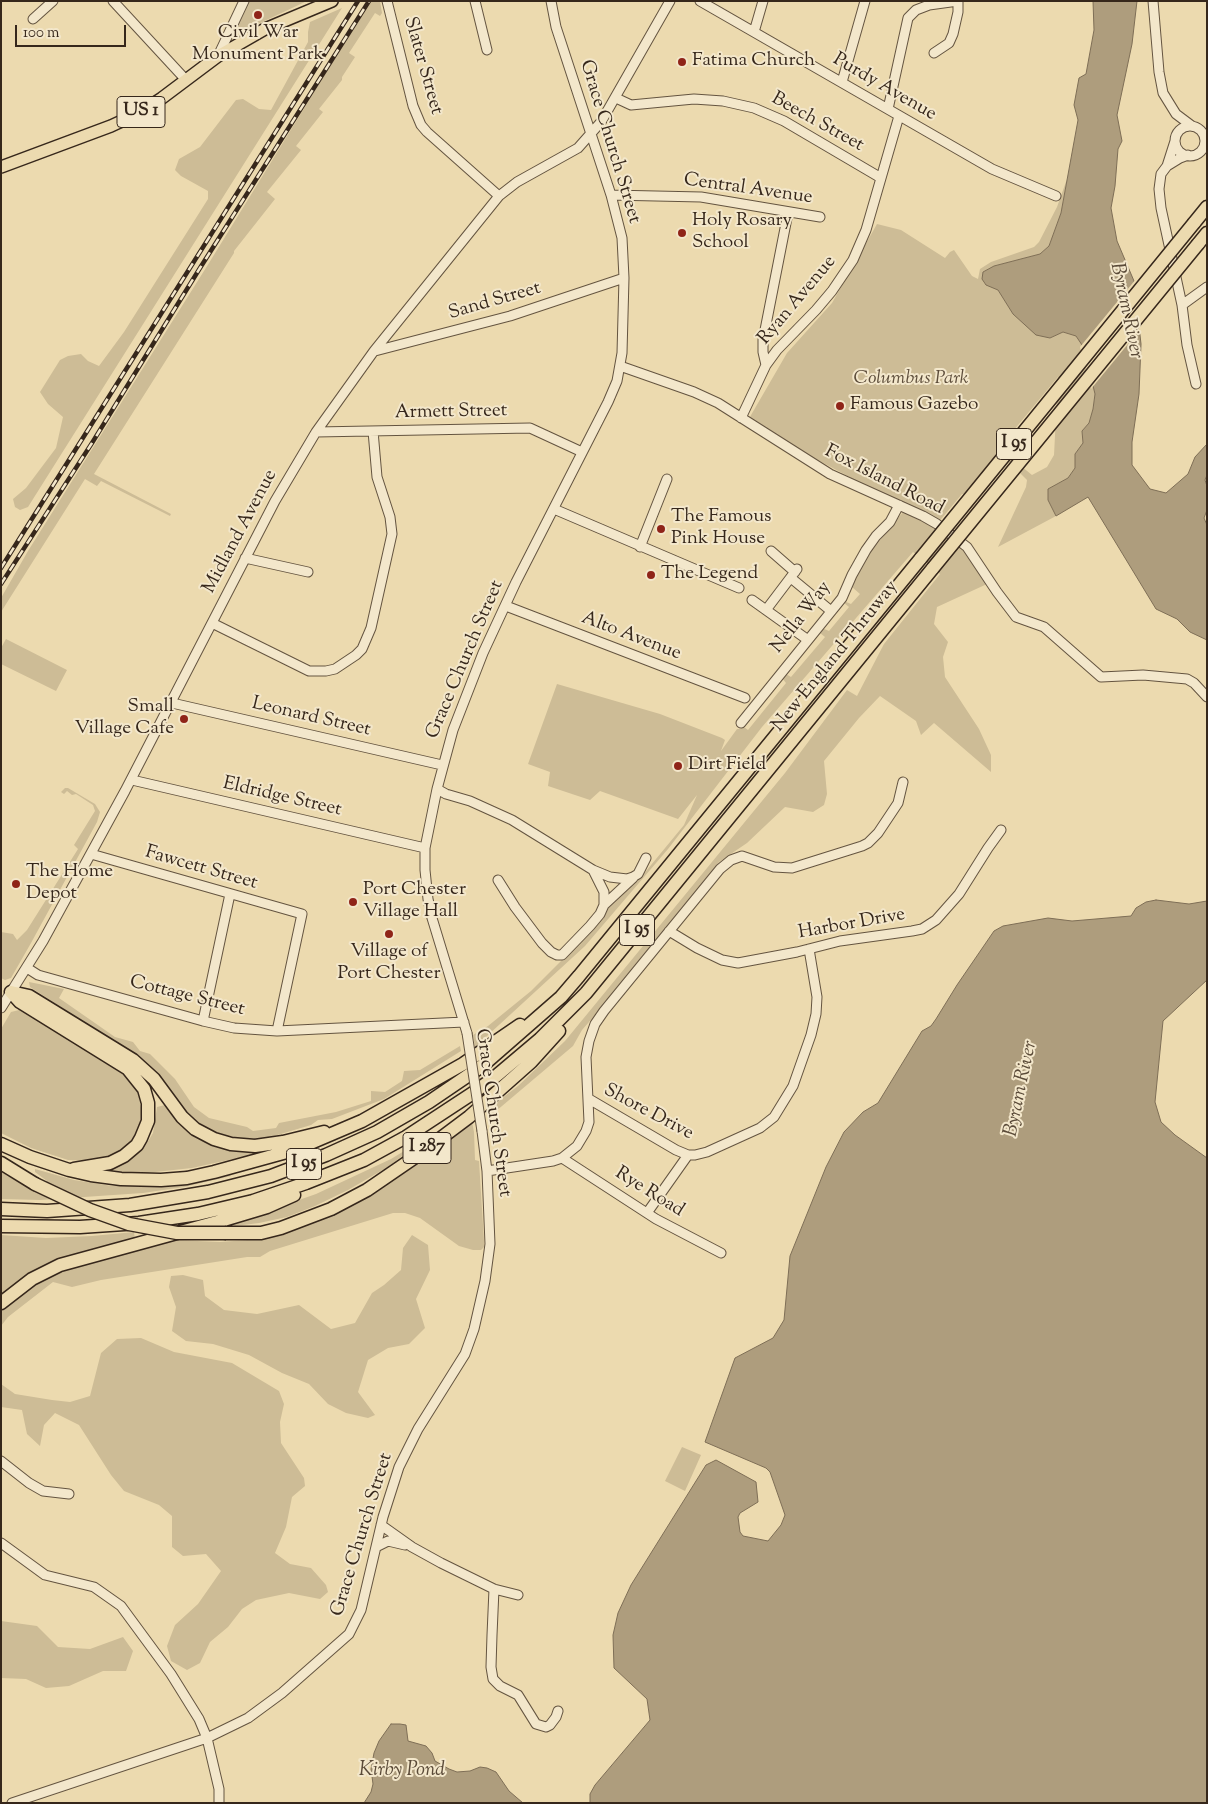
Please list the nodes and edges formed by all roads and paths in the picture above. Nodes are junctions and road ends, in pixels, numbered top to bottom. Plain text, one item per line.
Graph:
1 (53, 1) edge
2 (113, 1) edge
3 (244, 1) edge
4 (332, 1) edge
5 (387, 1) edge
6 (475, 1) edge
7 (551, 1) edge
8 (670, 1) edge
9 (700, 1) edge
10 (763, 1) edge
11 (865, 1) edge
12 (958, 1) edge
13 (1153, 1) edge
14 (33, 19) dead end
15 (754, 32) junction
16 (487, 50) dead end
17 (934, 53) dead end
18 (218, 56) junction
19 (186, 80) junction
20 (842, 82) junction
21 (616, 98) junction
22 (888, 109) junction
23 (1176, 114) junction
24 (899, 116) junction
25 (1194, 127) junction
26 (1205, 130) edge
27 (591, 135) junction
28 (1176, 138) junction
29 (1188, 156) junction
30 (1168, 166) junction
31 (1, 167) edge
32 (881, 178) junction
33 (611, 195) junction
34 (499, 196) junction
35 (1056, 196) dead end
36 (1207, 207) edge
37 (788, 213) junction
38 (820, 217) dead end
39 (1207, 233) edge
40 (624, 278) junction
41 (1207, 287) edge
42 (1182, 305) junction
43 (374, 351) junction
44 (766, 365) junction
45 (620, 366) junction
46 (1196, 384) dead end
47 (741, 418) junction
48 (373, 431) junction
49 (316, 432) junction
50 (582, 452) junction
51 (667, 479) dead end
52 (899, 505) junction
53 (554, 509) junction
54 (640, 547) junction
55 (771, 551) dead end
56 (245, 558) junction
57 (308, 572) dead end
58 (794, 573) junction
59 (739, 588) dead end
60 (752, 600) dead end
61 (506, 606) junction
62 (766, 610) junction
63 (831, 611) junction
64 (212, 623) junction
65 (808, 640) junction
66 (1207, 697) edge
67 (744, 698) dead end
68 (172, 703) junction
69 (741, 723) dead end
70 (442, 765) junction
71 (132, 780) junction
72 (902, 782) dead end
73 (437, 789) junction
74 (1001, 830) dead end
75 (426, 848) junction
76 (91, 854) junction
77 (646, 858) dead end
78 (593, 870) junction
79 (633, 877) junction
80 (498, 880) dead end
81 (230, 894) junction
82 (604, 905) junction
83 (669, 931) junction
84 (809, 949) junction
85 (27, 968) junction
86 (11, 992) junction
87 (586, 993) junction
88 (560, 996) junction
89 (1, 1008) edge
90 (203, 1021) junction
91 (464, 1022) junction
92 (277, 1031) junction
93 (589, 1099) junction
94 (362, 1121) junction
95 (1, 1144) edge
96 (688, 1155) junction
97 (562, 1158) junction
98 (1, 1163) edge
99 (68, 1170) junction
100 (487, 1171) junction
101 (334, 1172) junction
102 (1, 1209) edge
103 (647, 1213) junction
104 (1, 1226) edge
105 (721, 1253) dead end
106 (1, 1303) edge
107 (1, 1461) edge
108 (69, 1494) dead end
109 (381, 1524) junction
110 (1, 1543) edge
111 (376, 1547) junction
112 (412, 1548) junction
113 (494, 1588) junction
114 (518, 1595) dead end
115 (558, 1711) dead end
116 (207, 1738) junction
117 (12, 1803) edge
118 (220, 1803) edge

1 - 14 street
2 - 19 street
3 - 18 street
4 - 18 main road, US 1
5 - 34 street, Slater Street
6 - 16 street
7 - 27 street, Grace Church Street
8 - 21 street, Midland Avenue
9 - 15 street, Purdy Avenue
10 - 15 street
11 - 20 street
12 - 17 street
12 - 22 street
13 - 23 street
15 - 20 street, Purdy Avenue
18 - 19 main road, US 1
19 - 31 main road, US 1
20 - 22 street, Purdy Avenue
21 - 27 street, Midland Avenue
21 - 32 street, Beech Street
22 - 24 street, Purdy Avenue
23 - 25 street
23 - 28 street
24 - 32 street, Ryan Avenue
24 - 35 street, Purdy Avenue
25 - 26 street
25 - 28 street
26 - 29 street
27 - 33 street, Grace Church Street
27 - 34 street, Midland Avenue
28 - 29 street
28 - 30 street
29 - 30 street
30 - 42 street
32 - 44 street, Ryan Avenue
33 - 37 street, Central Avenue
33 - 40 street, Grace Church Street
34 - 43 street, Midland Avenue
36 - 88 highway, New England Thruway / I 95, bridge
37 - 38 street, Central Avenue
37 - 44 street
39 - 87 highway, New England Thruway / I 95, bridge
40 - 43 street, Sand Street
40 - 45 street, Grace Church Street
41 - 42 street
42 - 46 street
43 - 49 street, Midland Avenue
44 - 47 street, Ryan Avenue
45 - 47 street, Fox Island Road
45 - 50 street, Grace Church Street
47 - 52 street, Fox Island Road
48 - 49 street, Armett Street
48 - 50 street, Armett Street
48 - 64 street
49 - 56 street, Midland Avenue
50 - 53 street, Grace Church Street
51 - 54 street
52 - 63 street, Nella Way
52 - 66 street, Fox Island Road
53 - 54 street
53 - 61 street, Grace Church Street
54 - 59 street
55 - 58 street
56 - 57 street
56 - 64 street, Midland Avenue
58 - 62 street
58 - 63 street
60 - 62 street
61 - 67 street, Alto Avenue
61 - 70 street, Grace Church Street
62 - 65 street
63 - 65 street, Nella Way
64 - 68 street, Midland Avenue
65 - 69 street, Nella Way
68 - 70 street, Leonard Street
68 - 71 street, Midland Avenue
70 - 73 street, Grace Church Street
71 - 75 street, Eldridge Street
71 - 76 street, Midland Avenue
72 - 83 street
73 - 75 street, Grace Church Street
73 - 78 street
74 - 84 street, Harbor Drive
75 - 91 street, Grace Church Street
76 - 81 street, Fawcett Street
76 - 85 street, Midland Avenue
77 - 79 street
78 - 79 street
78 - 82 street
79 - 82 street
80 - 82 street
81 - 90 street
81 - 92 street, Fawcett Street
83 - 84 street, Harbor Drive
83 - 93 street
84 - 96 street, Shore Drive
85 - 86 street, Midland Avenue
85 - 90 street, Cottage Street
86 - 89 street, Midland Avenue
86 - 94 highway
86 - 99 highway
87 - 98 highway, I 287, bridge
87 - 101 highway, New England Thruway / I 95
88 - 94 highway
88 - 102 highway, New England Thruway / I 95
90 - 92 street, Cottage Street
91 - 92 street, Cottage Street
91 - 100 street, Grace Church Street, bridge
93 - 96 street, Shore Drive
93 - 97 street
94 - 99 highway
95 - 99 highway
96 - 103 street
97 - 100 street
97 - 103 street, Rye Road
100 - 109 street, Grace Church Street
101 - 104 highway, New England Thruway / I 95
101 - 106 highway
103 - 105 street, Rye Road
107 - 108 street
109 - 111 street, Grace Church Street
109 - 112 street
110 - 116 street
111 - 112 street
111 - 116 street, Grace Church Street
112 - 113 street
113 - 114 street
113 - 115 street
116 - 117 street, Grace Church Street
116 - 118 street

